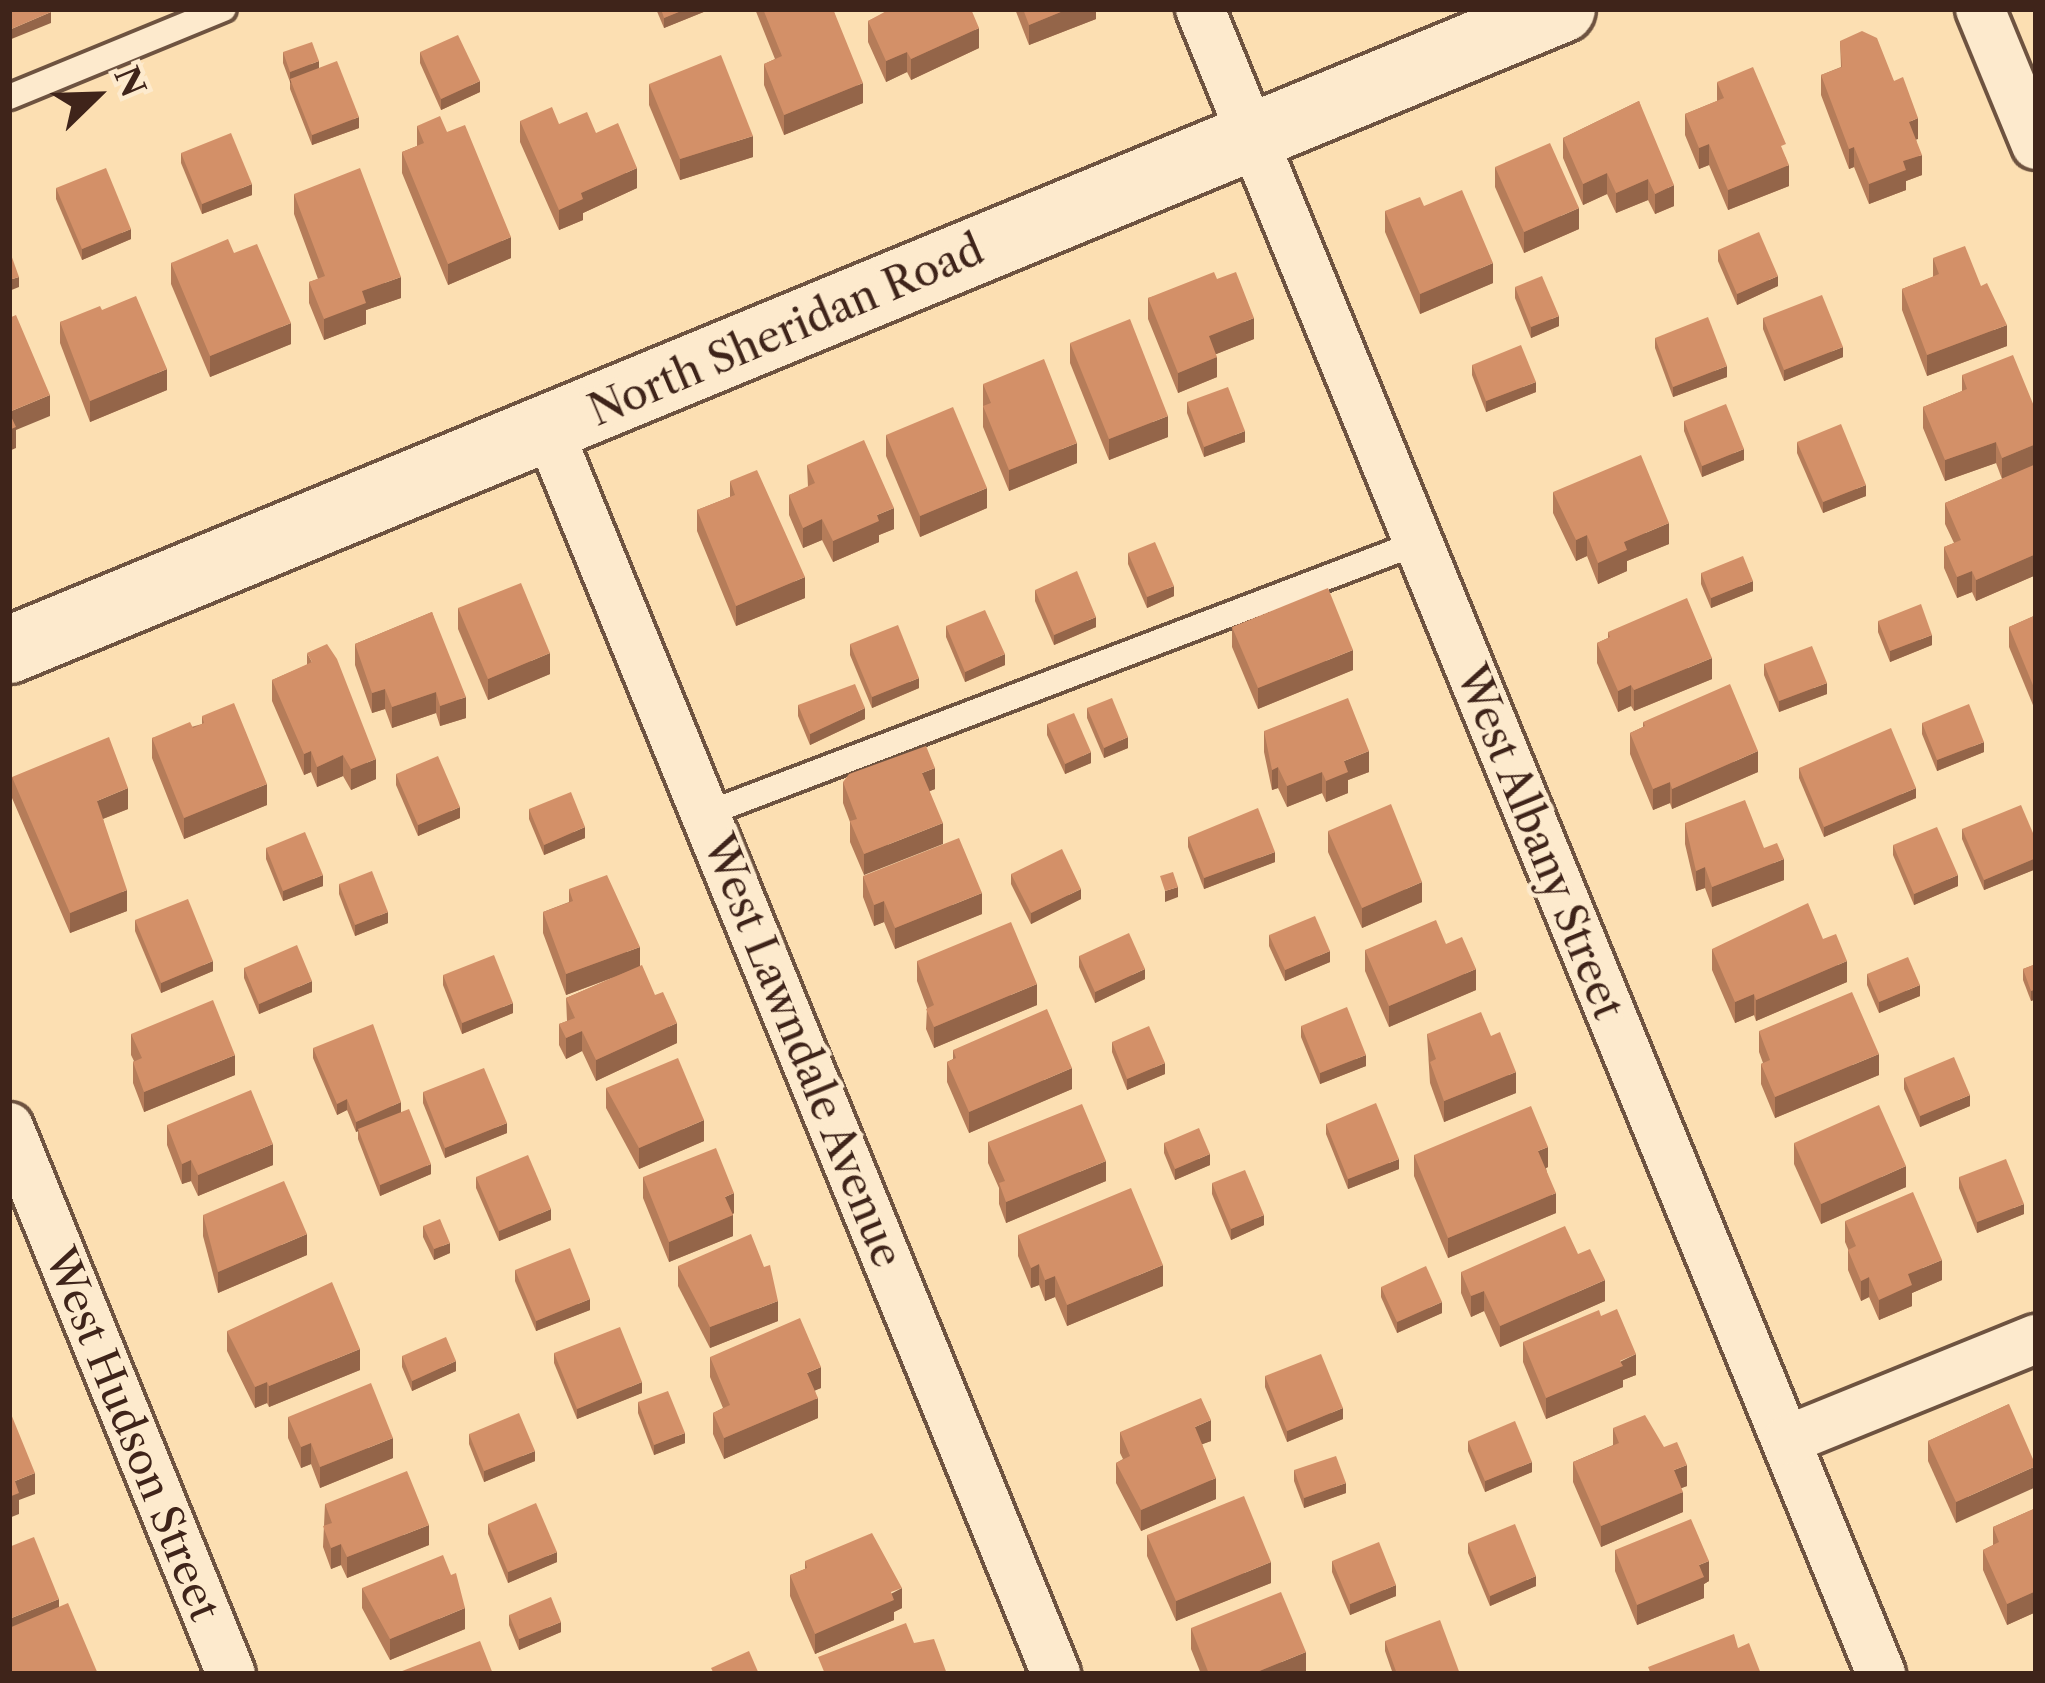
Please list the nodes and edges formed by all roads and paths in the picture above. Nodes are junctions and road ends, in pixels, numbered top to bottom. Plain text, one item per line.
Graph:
1 (224, 9) edge
2 (1200, 9) edge
3 (1562, 9) edge
4 (1980, 9) edge
5 (9, 97) edge
6 (1250, 136) junction
7 (2036, 146) edge
8 (548, 429) junction
9 (1418, 543) junction
10 (9, 650) edge
11 (706, 814) junction
12 (9, 1127) edge
13 (2036, 1339) edge
14 (1786, 1440) junction
15 (231, 1674) edge
16 (1056, 1674) edge
17 (1881, 1674) edge

1 - 5 lane
2 - 6 street, West Albany Street
3 - 6 main road, North Sheridan Road
4 - 7 street
6 - 8 main road, North Sheridan Road
6 - 9 street, West Albany Street
8 - 10 main road, North Sheridan Road
8 - 11 street, West Lawndale Avenue
9 - 11 lane
9 - 14 street, West Albany Street
11 - 16 street, West Lawndale Avenue
12 - 15 street, West Hudson Street
13 - 14 street
14 - 17 street, West Albany Street

